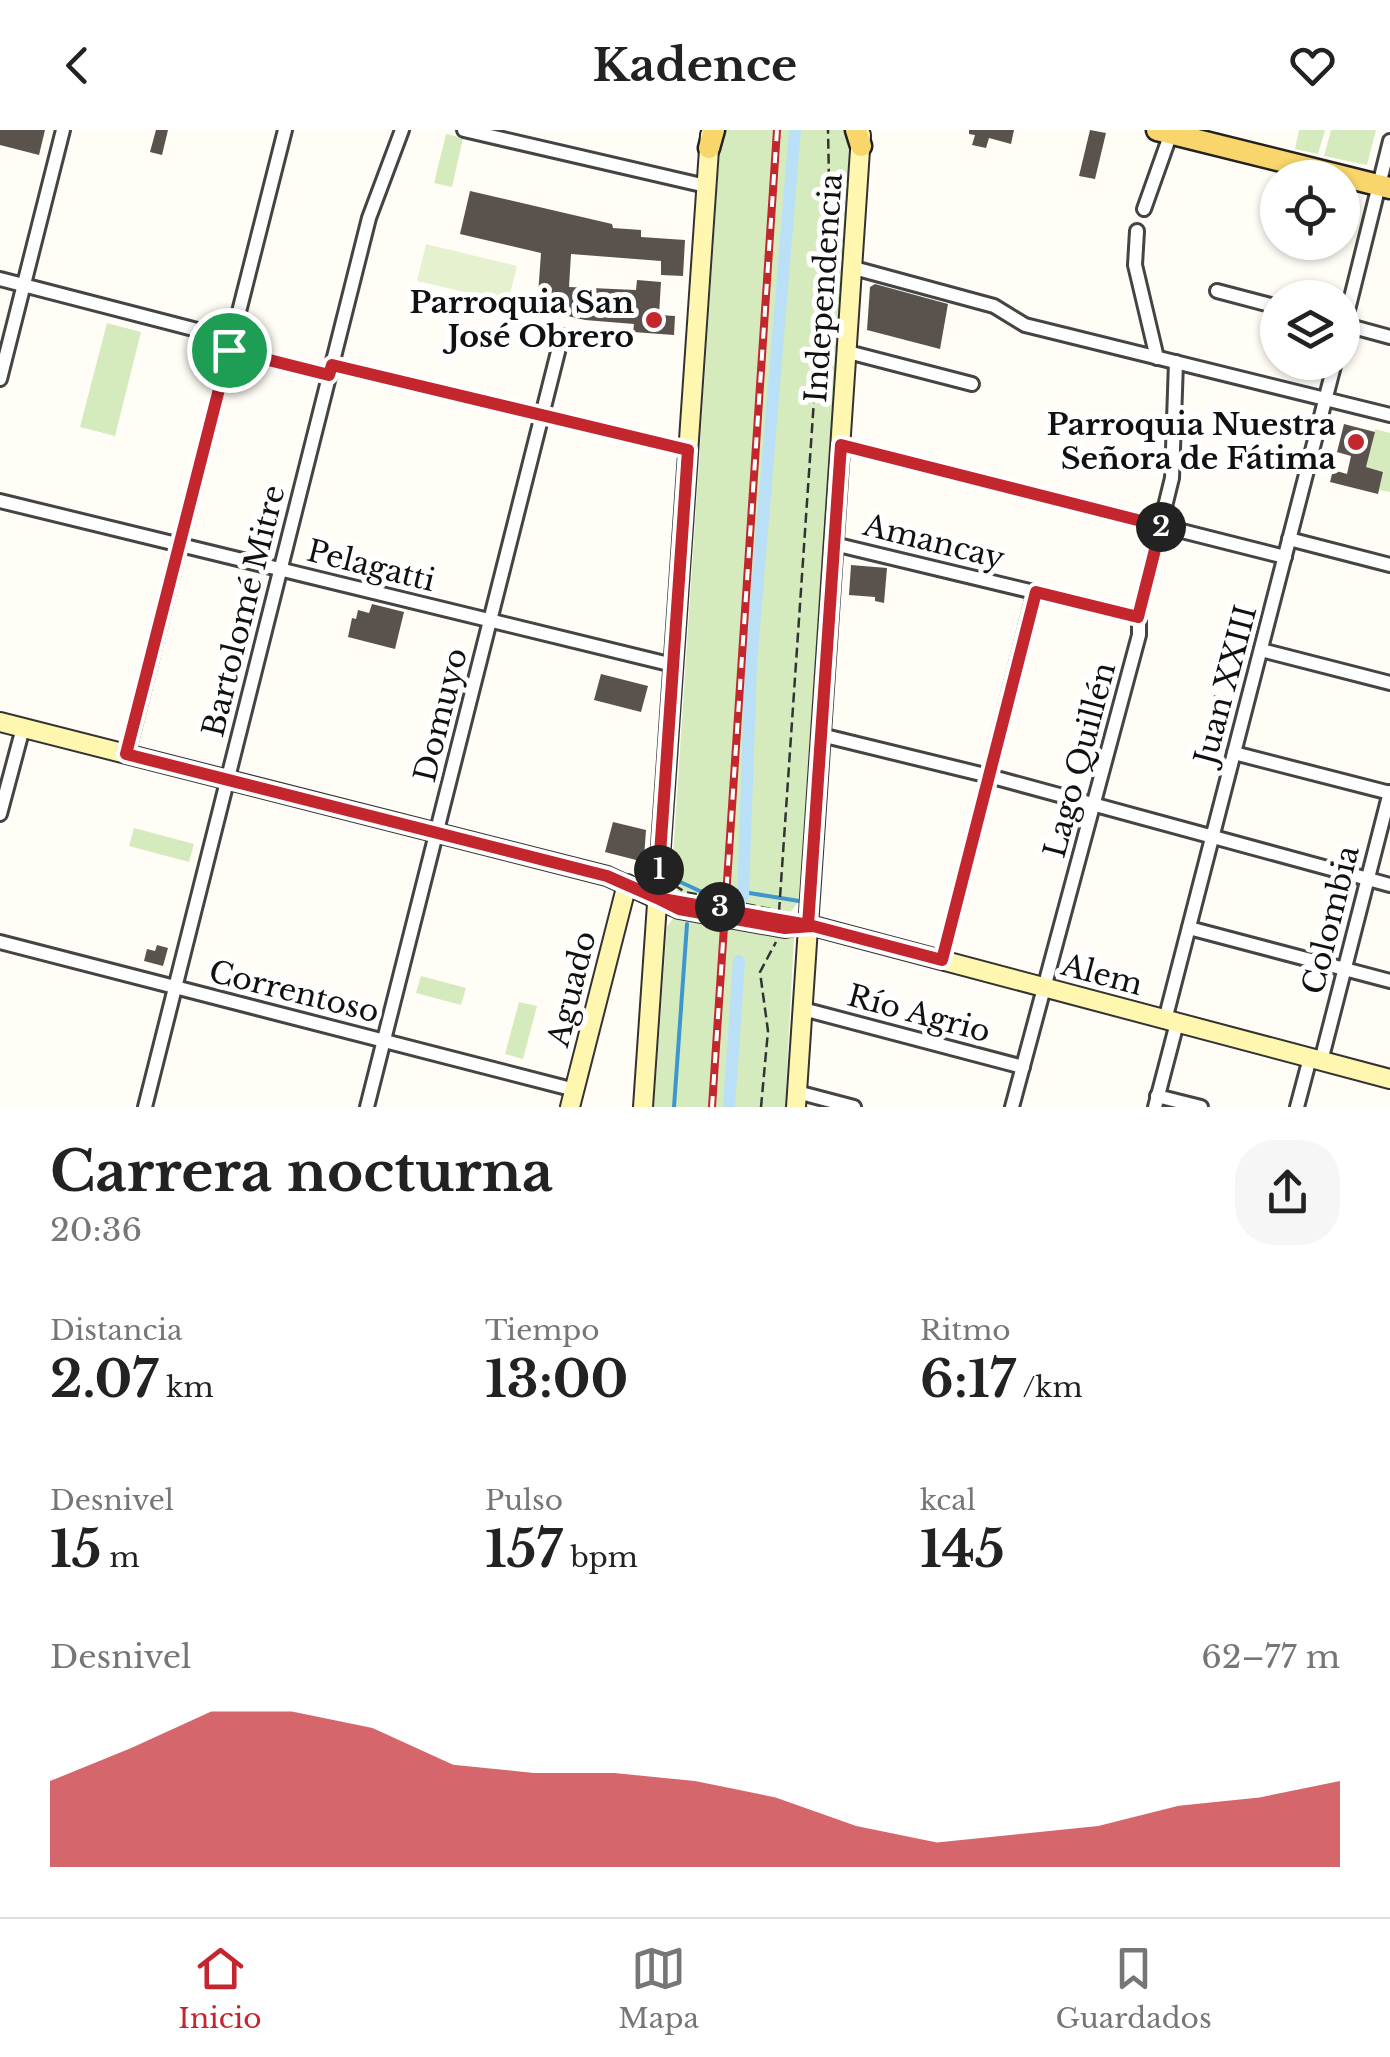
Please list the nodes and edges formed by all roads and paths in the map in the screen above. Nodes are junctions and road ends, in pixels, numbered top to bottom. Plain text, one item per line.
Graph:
1 (63, 130) edge
2 (285, 130) edge
3 (402, 130) edge
4 (464, 130) edge
5 (828, 130) edge
6 (1164, 132) edge
7 (859, 135) edge
8 (711, 136) edge
9 (1235, 139) edge
10 (1390, 141) edge
11 (706, 186) junction
12 (1385, 187) edge
13 (1144, 209) dead end
14 (1137, 231) dead end
15 (854, 268) junction
16 (0, 279) edge
17 (1357, 280) edge
18 (24, 285) junction
19 (1217, 291) dead end
20 (1260, 302) edge
21 (1360, 331) edge
22 (562, 336) dead end
23 (1390, 336) edge
24 (230, 344) junction
25 (848, 352) junction
26 (1158, 358) junction
27 (1176, 362) junction
28 (330, 370) junction
29 (0, 379) edge
30 (1331, 380) edge
31 (972, 384) dead end
32 (1326, 400) junction
33 (542, 415) junction
34 (1390, 416) edge
35 (841, 445) junction
36 (688, 450) junction
37 (0, 502) edge
38 (1161, 526) junction
39 (1289, 539) junction
40 (834, 544) junction
41 (180, 545) junction
42 (1285, 557) junction
43 (1390, 565) edge
44 (280, 570) junction
45 (1036, 592) junction
46 (1138, 617) junction
47 (490, 621) junction
48 (1261, 650) junction
49 (673, 665) junction
50 (1390, 683) edge
51 (0, 722) edge
52 (22, 728) junction
53 (821, 734) junction
54 (1234, 753) junction
55 (126, 754) junction
56 (988, 776) junction
57 (227, 780) junction
58 (1390, 793) edge
59 (1094, 806) junction
60 (0, 814) edge
61 (436, 833) junction
62 (1212, 838) junction
63 (1368, 879) junction
64 (674, 881) dead end
65 (627, 884) junction
66 (1390, 885) edge
67 (657, 898) junction
68 (804, 925) junction
69 (1189, 928) junction
70 (777, 936) dead end
71 (0, 942) edge
72 (942, 960) junction
73 (1344, 969) junction
74 (1390, 981) edge
75 (175, 987) junction
76 (1044, 988) junction
77 (803, 1009) junction
78 (1171, 1022) junction
79 (384, 1041) junction
80 (1315, 1060) junction
81 (1023, 1067) junction
82 (1390, 1079) edge
83 (573, 1098) edge
84 (796, 1100) edge
85 (1156, 1102) edge
86 (145, 1107) edge
87 (367, 1107) edge
88 (643, 1107) edge
89 (761, 1107) edge
90 (854, 1107) edge
91 (1012, 1107) edge
92 (1201, 1107) edge
93 (1297, 1107) edge

1 - 18 street
2 - 24 street
3 - 28 street, Bartolomé Mitre
4 - 11 street
5 - 64 path
6 - 9 main road
6 - 13 street
7 - 15 street, Independencia
8 - 11 street
9 - 12 main road
10 - 12 street
11 - 36 street
12 - 17 street
14 - 26 street
15 - 25 street, Independencia
15 - 26 street
16 - 18 street
18 - 24 street
18 - 29 street
19 - 20 street
21 - 23 street
22 - 33 street, Domuyo
24 - 28 street
24 - 41 street
25 - 31 street
25 - 35 street, Independencia
26 - 27 street
27 - 32 street
27 - 38 street, Lago Quillén
28 - 33 street
28 - 44 street, Bartolomé Mitre
30 - 32 street, Juan XXIII
32 - 34 street
32 - 39 street, Juan XXIII
33 - 36 street
33 - 47 street, Domuyo
35 - 38 street
35 - 40 street, Independencia
36 - 49 street
37 - 41 street, Pelagatti
38 - 42 street
38 - 46 street, Lago Quillén
39 - 42 street, Juan XXIII
39 - 43 street
40 - 45 street, Amancay
40 - 53 street, Independencia
41 - 44 street, Pelagatti
41 - 55 street
42 - 48 street, Juan XXIII
44 - 47 street, Pelagatti
44 - 57 street, Bartolomé Mitre
45 - 46 street, Amancay
45 - 56 street
46 - 59 street, Lago Quillén
47 - 49 street, Pelagatti
47 - 61 street, Domuyo
48 - 50 street
48 - 54 street, Juan XXIII
49 - 67 street
51 - 52 street, Alem
52 - 55 street, Alem
52 - 60 street
53 - 56 street
53 - 68 street, Independencia
54 - 58 street
54 - 62 street, Juan XXIII
55 - 57 street, Alem
56 - 59 street
56 - 72 street
57 - 61 street, Alem
57 - 75 street, Bartolomé Mitre
58 - 63 street, Colombia
59 - 62 street
59 - 76 street, Lago Quillén
61 - 65 street, Alem
61 - 79 street, Domuyo
62 - 63 street
62 - 69 street, Juan XXIII
63 - 66 street
63 - 73 street, Colombia
65 - 67 street, Alem
65 - 83 street, Aguado
67 - 68 street, Alem
67 - 88 street
68 - 72 street, Alem
68 - 77 street, Independencia
69 - 73 street
69 - 78 street, Juan XXIII
70 - 89 path
71 - 75 street, Correntoso
72 - 76 street, Alem
73 - 74 street
73 - 80 street, Colombia
75 - 79 street, Correntoso
75 - 86 street, Bartolomé Mitre
76 - 78 street, Alem
76 - 81 street, Lago Quillén
77 - 81 street, Río Agrio
77 - 84 street, Independencia
78 - 80 street, Alem
78 - 85 street, Juan XXIII
79 - 83 street, Correntoso
79 - 87 street, Domuyo
80 - 82 street, Alem
80 - 93 street, Colombia
81 - 91 street, Lago Quillén
84 - 90 street
85 - 92 street

